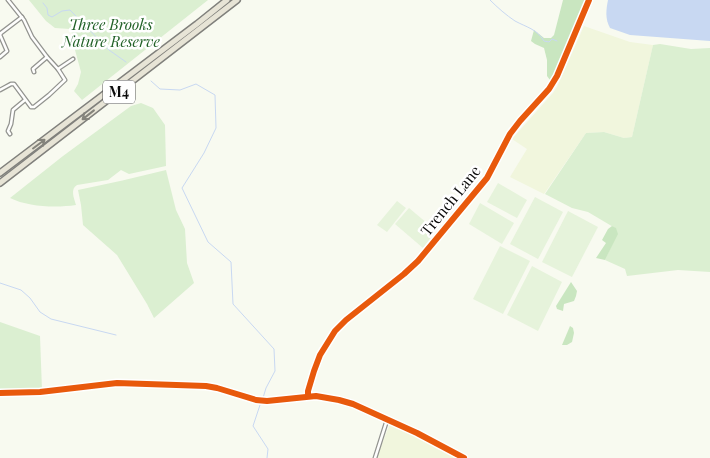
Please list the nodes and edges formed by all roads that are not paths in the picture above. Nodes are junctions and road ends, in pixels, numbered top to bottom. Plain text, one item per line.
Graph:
1 (8, 0) edge
2 (227, 0) edge
3 (237, 0) edge
4 (589, 0) edge
5 (22, 17) junction
6 (0, 57) edge
7 (47, 57) junction
8 (73, 59) dead end
9 (58, 69) junction
10 (34, 72) dead end
11 (0, 90) edge
12 (25, 100) junction
13 (10, 134) dead end
14 (0, 173) edge
15 (0, 182) edge
16 (0, 393) edge
17 (308, 396) junction
18 (387, 420) junction
19 (375, 458) edge
20 (464, 458) edge

1 - 5 street
14 -> 2 highway, M4
3 -> 15 highway, M4
4 - 17 street, Trench Lane
5 - 6 street
5 - 7 street
7 - 9 street
7 - 10 street
8 - 9 street
9 - 12 street
11 - 12 street
12 - 13 street
16 - 17 main road
17 - 18 main road
18 - 19 street
18 - 20 main road

